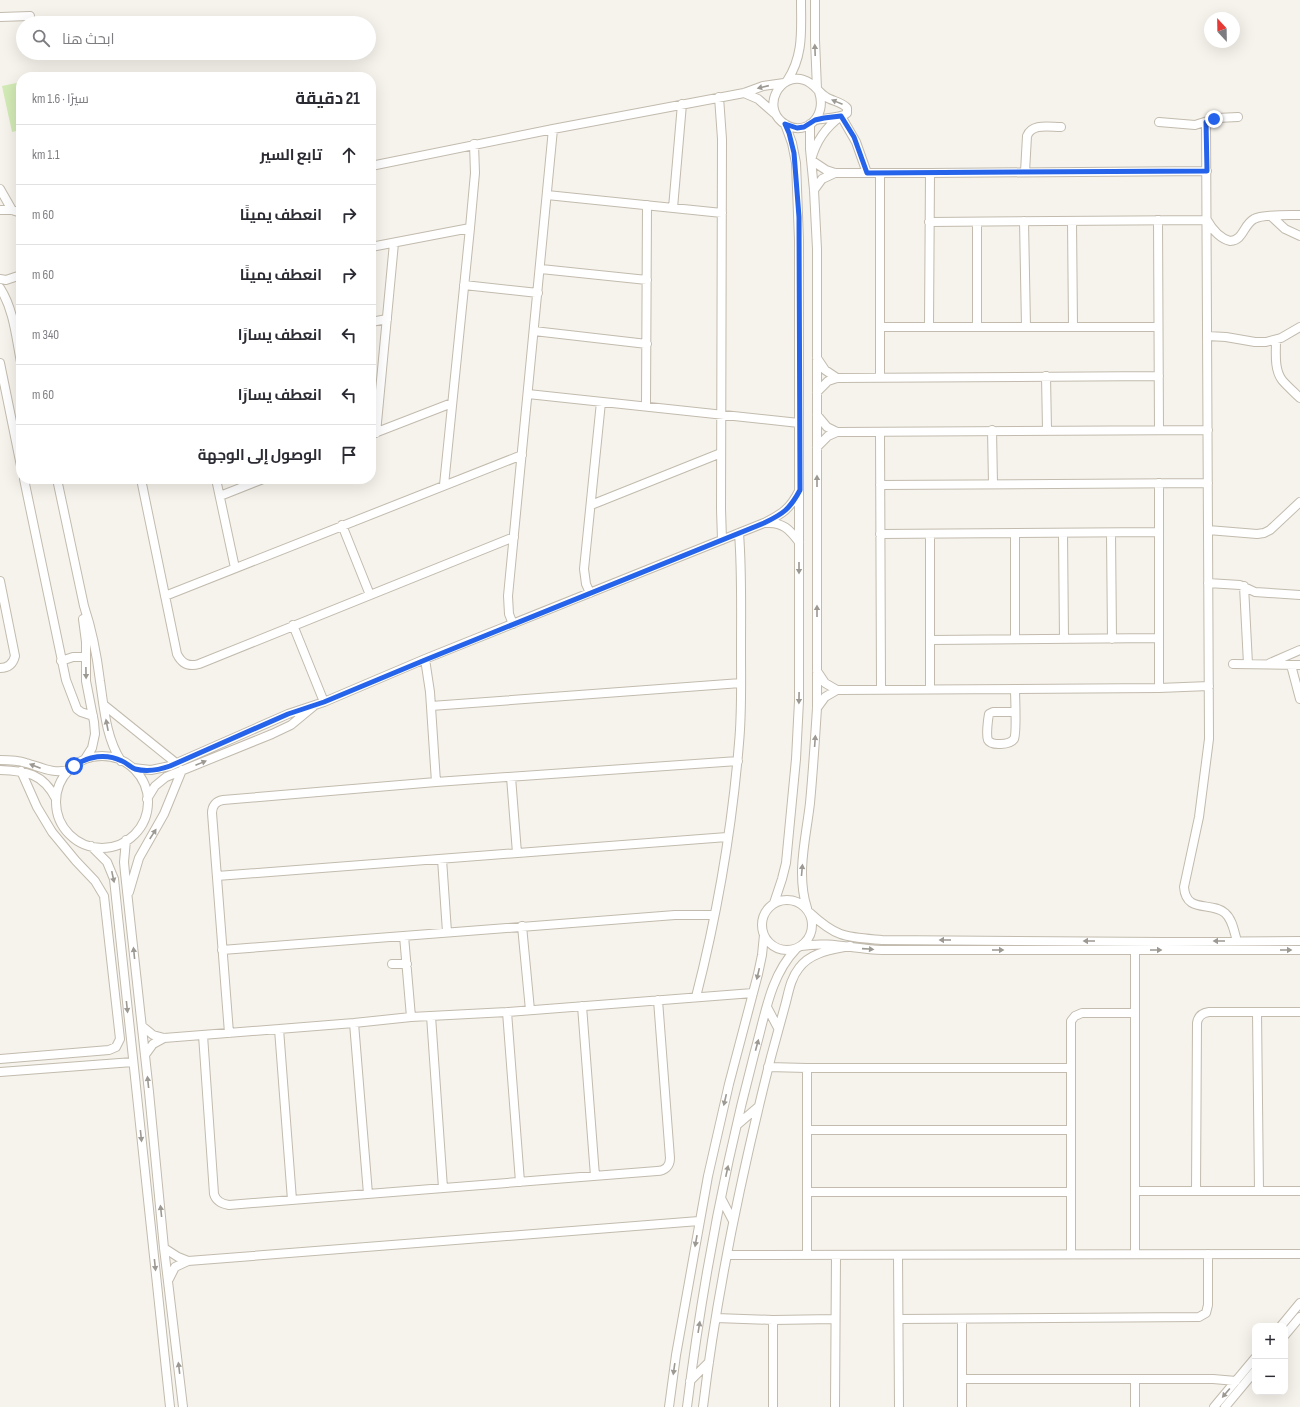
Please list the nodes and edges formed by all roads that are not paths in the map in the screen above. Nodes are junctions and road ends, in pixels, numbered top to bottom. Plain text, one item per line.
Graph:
1 (801, 0) edge
2 (816, 0) edge
3 (16, 16) edge
4 (0, 17) edge
5 (785, 82) junction
6 (818, 90) junction
7 (744, 92) junction
8 (719, 97) junction
9 (682, 104) junction
10 (775, 114) junction
11 (841, 116) junction
12 (1238, 118) dead end
13 (813, 122) junction
14 (1159, 122) dead end
15 (1206, 122) junction
16 (785, 124) junction
17 (1061, 127) dead end
18 (553, 129) junction
19 (474, 144) junction
20 (811, 160) junction
21 (376, 165) edge
22 (1207, 171) junction
23 (1025, 172) junction
24 (835, 173) junction
25 (867, 173) junction
26 (880, 173) junction
27 (930, 173) junction
28 (0, 189) edge
29 (814, 190) junction
30 (547, 195) junction
31 (647, 205) junction
32 (673, 208) junction
33 (0, 210) edge
34 (12, 210) junction
35 (16, 211) edge
36 (722, 213) junction
37 (1300, 215) edge
38 (1271, 216) junction
39 (1158, 220) junction
40 (1207, 220) junction
41 (1024, 221) junction
42 (1072, 221) junction
43 (930, 222) junction
44 (977, 222) junction
45 (470, 228) junction
46 (1300, 236) edge
47 (394, 243) junction
48 (376, 246) edge
49 (540, 269) junction
50 (16, 277) edge
51 (0, 279) edge
52 (647, 280) junction
53 (464, 285) junction
54 (0, 288) edge
55 (538, 293) junction
56 (387, 319) junction
57 (376, 321) edge
58 (880, 327) junction
59 (929, 327) junction
60 (977, 327) junction
61 (1026, 327) junction
62 (1073, 327) junction
63 (1158, 327) junction
64 (1300, 327) edge
65 (534, 331) junction
66 (16, 336) edge
67 (1208, 336) junction
68 (1276, 340) junction
69 (647, 344) junction
70 (817, 357) junction
71 (0, 363) edge
72 (1046, 376) junction
73 (1158, 376) junction
74 (880, 377) junction
75 (837, 378) junction
76 (817, 392) junction
77 (528, 394) junction
78 (1300, 398) edge
79 (601, 402) junction
80 (452, 403) junction
81 (646, 406) junction
82 (722, 414) junction
83 (817, 414) junction
84 (376, 416) edge
85 (799, 423) junction
86 (1159, 429) junction
87 (992, 430) junction
88 (1047, 430) junction
89 (1208, 430) junction
90 (837, 432) junction
91 (880, 432) junction
92 (376, 433) edge
93 (16, 441) edge
94 (817, 447) junction
95 (721, 453) junction
96 (522, 455) junction
97 (1159, 483) junction
98 (1208, 483) junction
99 (25, 484) edge
100 (59, 484) edge
101 (142, 484) edge
102 (217, 484) edge
103 (250, 484) edge
104 (993, 484) junction
105 (444, 485) junction
106 (880, 485) junction
107 (800, 490) junction
108 (220, 496) junction
109 (1300, 502) edge
110 (591, 505) junction
111 (764, 523) junction
112 (342, 525) junction
113 (1208, 530) junction
114 (1159, 532) junction
115 (739, 533) junction
116 (1063, 533) junction
117 (1111, 533) junction
118 (880, 534) junction
119 (930, 534) junction
120 (1015, 534) junction
121 (514, 537) junction
122 (722, 540) junction
123 (799, 542) junction
124 (234, 568) junction
125 (0, 581) edge
126 (1208, 584) junction
127 (1244, 586) junction
128 (590, 594) junction
129 (370, 595) junction
130 (1300, 595) edge
131 (165, 596) junction
132 (84, 606) junction
133 (513, 624) junction
134 (293, 625) junction
135 (1112, 638) junction
136 (1159, 638) junction
137 (1015, 639) junction
138 (1064, 639) junction
139 (930, 640) junction
140 (1300, 650) edge
141 (86, 657) junction
142 (425, 660) junction
143 (62, 661) junction
144 (1233, 664) dead end
145 (1248, 664) junction
146 (1268, 664) junction
147 (1291, 664) junction
148 (1300, 665) edge
149 (0, 668) edge
150 (817, 671) junction
151 (741, 683) junction
152 (1208, 686) junction
153 (1159, 688) junction
154 (881, 689) junction
155 (930, 689) junction
156 (1015, 689) junction
157 (837, 690) junction
158 (1300, 699) edge
159 (324, 702) junction
160 (104, 705) junction
161 (315, 706) junction
162 (431, 706) junction
163 (817, 708) junction
164 (1015, 712) junction
165 (93, 716) junction
166 (85, 759) junction
167 (0, 760) edge
168 (121, 760) junction
169 (738, 761) junction
170 (176, 763) junction
171 (133, 768) junction
172 (0, 770) edge
173 (69, 770) junction
174 (182, 770) junction
175 (21, 771) junction
176 (511, 777) junction
177 (436, 782) junction
178 (56, 799) junction
179 (147, 799) junction
180 (727, 837) junction
181 (126, 840) junction
182 (91, 846) junction
183 (518, 853) junction
184 (442, 859) junction
185 (217, 876) junction
186 (128, 896) junction
187 (774, 903) junction
188 (808, 911) junction
189 (714, 915) junction
190 (522, 926) junction
191 (447, 932) junction
192 (404, 936) junction
193 (764, 936) junction
194 (1237, 941) junction
195 (1300, 941) edge
196 (850, 946) junction
197 (798, 947) junction
198 (222, 950) junction
199 (1135, 950) junction
200 (1300, 950) edge
201 (392, 964) dead end
202 (407, 964) junction
203 (753, 993) junction
204 (696, 997) junction
205 (658, 1000) junction
206 (582, 1006) junction
207 (767, 1007) junction
208 (530, 1010) junction
209 (507, 1012) junction
210 (1257, 1012) junction
211 (1300, 1012) edge
212 (1134, 1013) junction
213 (431, 1016) junction
214 (411, 1017) junction
215 (354, 1023) junction
216 (142, 1026) junction
217 (778, 1028) junction
218 (279, 1029) junction
219 (229, 1033) junction
220 (203, 1035) junction
221 (164, 1038) junction
222 (145, 1055) junction
223 (0, 1059) edge
224 (133, 1062) junction
225 (768, 1067) junction
226 (807, 1068) junction
227 (1070, 1068) junction
228 (0, 1072) edge
229 (758, 1107) junction
230 (737, 1124) junction
231 (807, 1130) junction
232 (1070, 1130) junction
233 (595, 1176) junction
234 (520, 1182) junction
235 (444, 1188) junction
236 (1135, 1191) junction
237 (1196, 1191) junction
238 (1259, 1191) junction
239 (1300, 1191) edge
240 (807, 1192) junction
241 (1071, 1192) junction
242 (368, 1194) junction
243 (721, 1198) junction
244 (292, 1200) junction
245 (699, 1221) junction
246 (733, 1221) junction
247 (164, 1248) junction
248 (1071, 1254) junction
249 (1135, 1254) junction
250 (1208, 1254) junction
251 (1300, 1254) edge
252 (727, 1255) junction
253 (807, 1255) junction
254 (836, 1255) junction
255 (898, 1256) junction
256 (188, 1261) junction
257 (169, 1280) junction
258 (1300, 1303) edge
259 (1300, 1317) edge
260 (716, 1318) junction
261 (835, 1319) junction
262 (899, 1319) junction
263 (962, 1319) junction
264 (773, 1320) junction
265 (1283, 1323) edge
266 (1288, 1331) edge
267 (1254, 1359) edge
268 (709, 1362) junction
269 (1252, 1375) edge
270 (962, 1380) junction
271 (1135, 1380) junction
272 (690, 1381) junction
273 (1236, 1381) junction
274 (170, 1407) edge
275 (183, 1407) edge
276 (669, 1407) edge
277 (687, 1407) edge
278 (703, 1407) edge
279 (773, 1407) edge
280 (835, 1407) edge
281 (899, 1407) edge
282 (962, 1407) edge
283 (1135, 1407) edge
284 (1214, 1407) edge
285 (1225, 1407) edge

1 - 5 street
6 -> 2 street
3 - 4 street
5 - 6 street
5 -> 7 street
5 - 10 street
11 -> 6 street
6 - 13 street
7 - 8 street
7 - 10 street
8 - 9 street
8 - 36 street
9 - 18 street
9 - 32 street
10 - 16 street
11 - 13 street
11 - 20 street
11 - 25 street
12 - 15 street
13 - 16 street
13 - 20 street
14 - 15 street
15 - 22 street
16 - 85 street
17 - 23 street
18 - 19 street
18 - 30 street
19 - 21 street
19 - 45 street
20 - 24 street
20 - 29 street
22 - 23 street
22 - 40 street
23 - 27 street
24 - 25 street
24 - 29 street
25 - 26 street
26 - 27 street
26 - 58 street
27 - 43 street
28 - 34 street
29 - 70 street
30 - 31 street
30 - 49 street
31 - 32 street
31 - 52 street
32 - 36 street
33 - 34 street
34 - 35 street
36 - 82 street
37 - 38 street
38 - 40 street
38 - 46 street
39 - 40 street
39 - 42 street
39 - 63 street
40 - 67 street
41 - 42 street
41 - 44 street
41 - 61 street
42 - 62 street
43 - 44 street
43 - 59 street
44 - 60 street
45 - 47 street
45 - 53 street
47 - 48 street
47 - 56 street
49 - 52 street
49 - 55 street
50 - 51 street
52 - 69 street
53 - 55 street
53 - 80 street
54 - 66 street
55 - 65 street
56 - 57 street
56 - 84 street
58 - 59 street
58 - 74 street
59 - 60 street
60 - 61 street
61 - 62 street
62 - 63 street
63 - 73 street
64 - 68 street
65 - 69 street
65 - 77 street
67 - 68 street
67 - 89 street
68 - 78 street
69 - 81 street
70 - 75 street
70 - 76 street
71 - 93 street
72 - 73 street
72 - 74 street
72 - 88 street
73 - 86 street
74 - 75 street
75 - 76 street
76 - 83 street
77 - 79 street
77 - 96 street
79 - 81 street
79 - 110 street
80 - 92 street
80 - 105 street
81 - 82 street
82 - 85 street
82 - 95 street
83 - 90 street
83 - 94 street
85 - 107 street
86 - 88 street
86 - 89 street
87 - 88 street
87 - 91 street
87 - 104 street
89 - 98 street
90 - 91 street
90 - 94 street
91 - 106 street
150 -> 94 street
95 - 110 street
95 - 122 street
96 - 105 street
96 - 121 street
97 - 98 street
97 - 104 street
97 - 114 street
98 - 113 street
99 - 143 street
100 - 132 street
101 - 131 street
102 - 108 street
103 - 108 street
104 - 106 street
105 - 112 street
106 - 118 street
107 - 111 street
107 - 123 street
108 - 124 street
109 - 113 street
110 - 128 street
111 - 115 street
111 - 123 street
112 - 124 street
112 - 129 street
113 - 126 street
114 - 117 street
114 - 136 street
115 - 122 street
115 - 151 street
116 - 117 street
116 - 120 street
116 - 138 street
117 - 135 street
118 - 119 street
118 - 154 street
119 - 120 street
119 - 139 street
120 - 137 street
121 - 129 street
121 - 133 street
122 - 128 street
123 -> 187 street
124 - 131 street
125 - 149 street
126 - 127 street
126 - 152 street
127 - 130 street
127 - 145 street
128 - 133 street
129 - 134 street
131 - 134 street
132 - 141 street
132 - 160 street
133 - 142 street
134 - 159 street
135 - 136 street
135 - 138 street
136 - 153 street
137 - 138 street
137 - 139 street
139 - 155 street
140 - 146 street
141 - 143 street
141 -> 165 street
142 - 159 street
142 - 162 street
143 - 165 street
144 - 145 street
145 - 146 street
146 - 147 street
147 - 148 street
147 - 158 street
150 - 157 street
150 - 163 street
151 - 162 street
151 - 169 street
152 - 153 street
152 - 194 street
153 - 156 street
154 - 155 street
154 - 157 street
155 - 156 street
156 - 164 street
157 - 163 street
159 - 161 street
168 -> 160 street
160 - 170 street
161 - 170 street
174 -> 161 street
162 - 177 street
188 -> 163 street
164 - 164 street
165 - 166 street
166 - 168 street
166 - 173 street
173 -> 167 street
168 - 171 street
169 - 176 street
169 - 180 street
170 - 171 street
171 - 179 street
172 - 175 street
173 - 178 street
174 - 179 street
186 -> 174 street
175 - 178 street
175 - 223 street
176 - 177 street
176 - 183 street
177 - 185 street
178 - 182 street
179 - 181 street
180 - 183 street
180 - 189 street
181 - 182 street
181 - 186 street
182 -> 224 street
183 - 184 street
184 - 185 street
184 - 191 street
185 - 198 street
216 -> 186 street
187 - 188 street
187 - 193 street
194 -> 188 street
188 - 197 street
189 - 190 street
189 - 204 street
190 - 191 street
190 - 208 street
191 - 192 street
192 - 198 street
192 - 202 street
193 - 197 street
193 -> 203 street
194 - 195 street
196 - 197 street
196 -> 199 street
196 - 217 street
197 - 207 street
198 - 219 street
199 -> 200 street
199 - 212 street
201 - 202 street
202 - 214 street
203 - 204 street
203 -> 245 street
204 - 205 street
205 - 206 street
205 - 233 street
206 - 208 street
206 - 233 street
207 - 217 street
230 -> 207 street
208 - 209 street
209 - 213 street
209 - 234 street
210 - 211 street
210 - 237 street
210 - 238 street
212 - 227 street
212 - 236 street
213 - 214 street
213 - 235 street
214 - 215 street
215 - 218 street
215 - 242 street
216 - 221 street
216 - 222 street
217 - 225 street
218 - 219 street
218 - 244 street
219 - 220 street
220 - 221 street
220 - 244 street
221 - 222 street
247 -> 222 street
224 - 228 street
224 -> 274 street
225 - 226 street
225 - 229 street
226 - 227 street
226 - 231 street
227 - 232 street
229 - 230 street
229 - 246 street
243 -> 230 street
231 - 232 street
231 - 240 street
232 - 241 street
233 - 234 street
234 - 235 street
235 - 242 street
236 - 237 street
236 - 249 street
237 - 238 street
238 - 239 street
240 - 241 street
240 - 253 street
241 - 248 street
242 - 244 street
243 - 246 street
272 -> 243 street
245 - 256 street
245 -> 276 street
246 - 252 street
247 - 256 street
247 - 257 street
248 - 249 street
248 - 255 street
249 - 250 street
250 - 251 street
250 - 263 street
252 - 253 street
252 - 260 street
253 - 254 street
254 - 255 street
254 - 261 street
255 - 262 street
256 - 257 street
275 -> 257 street
258 - 265 street
259 - 266 street
260 - 264 street
260 - 268 street
261 - 264 street
261 - 280 street
262 - 263 street
262 - 281 street
263 - 270 street
264 - 279 street
267 - 273 street
268 - 272 street
268 - 278 street
269 - 285 street
270 - 271 street
270 - 282 street
271 - 273 street
271 - 283 street
272 - 277 street
273 -> 284 street

